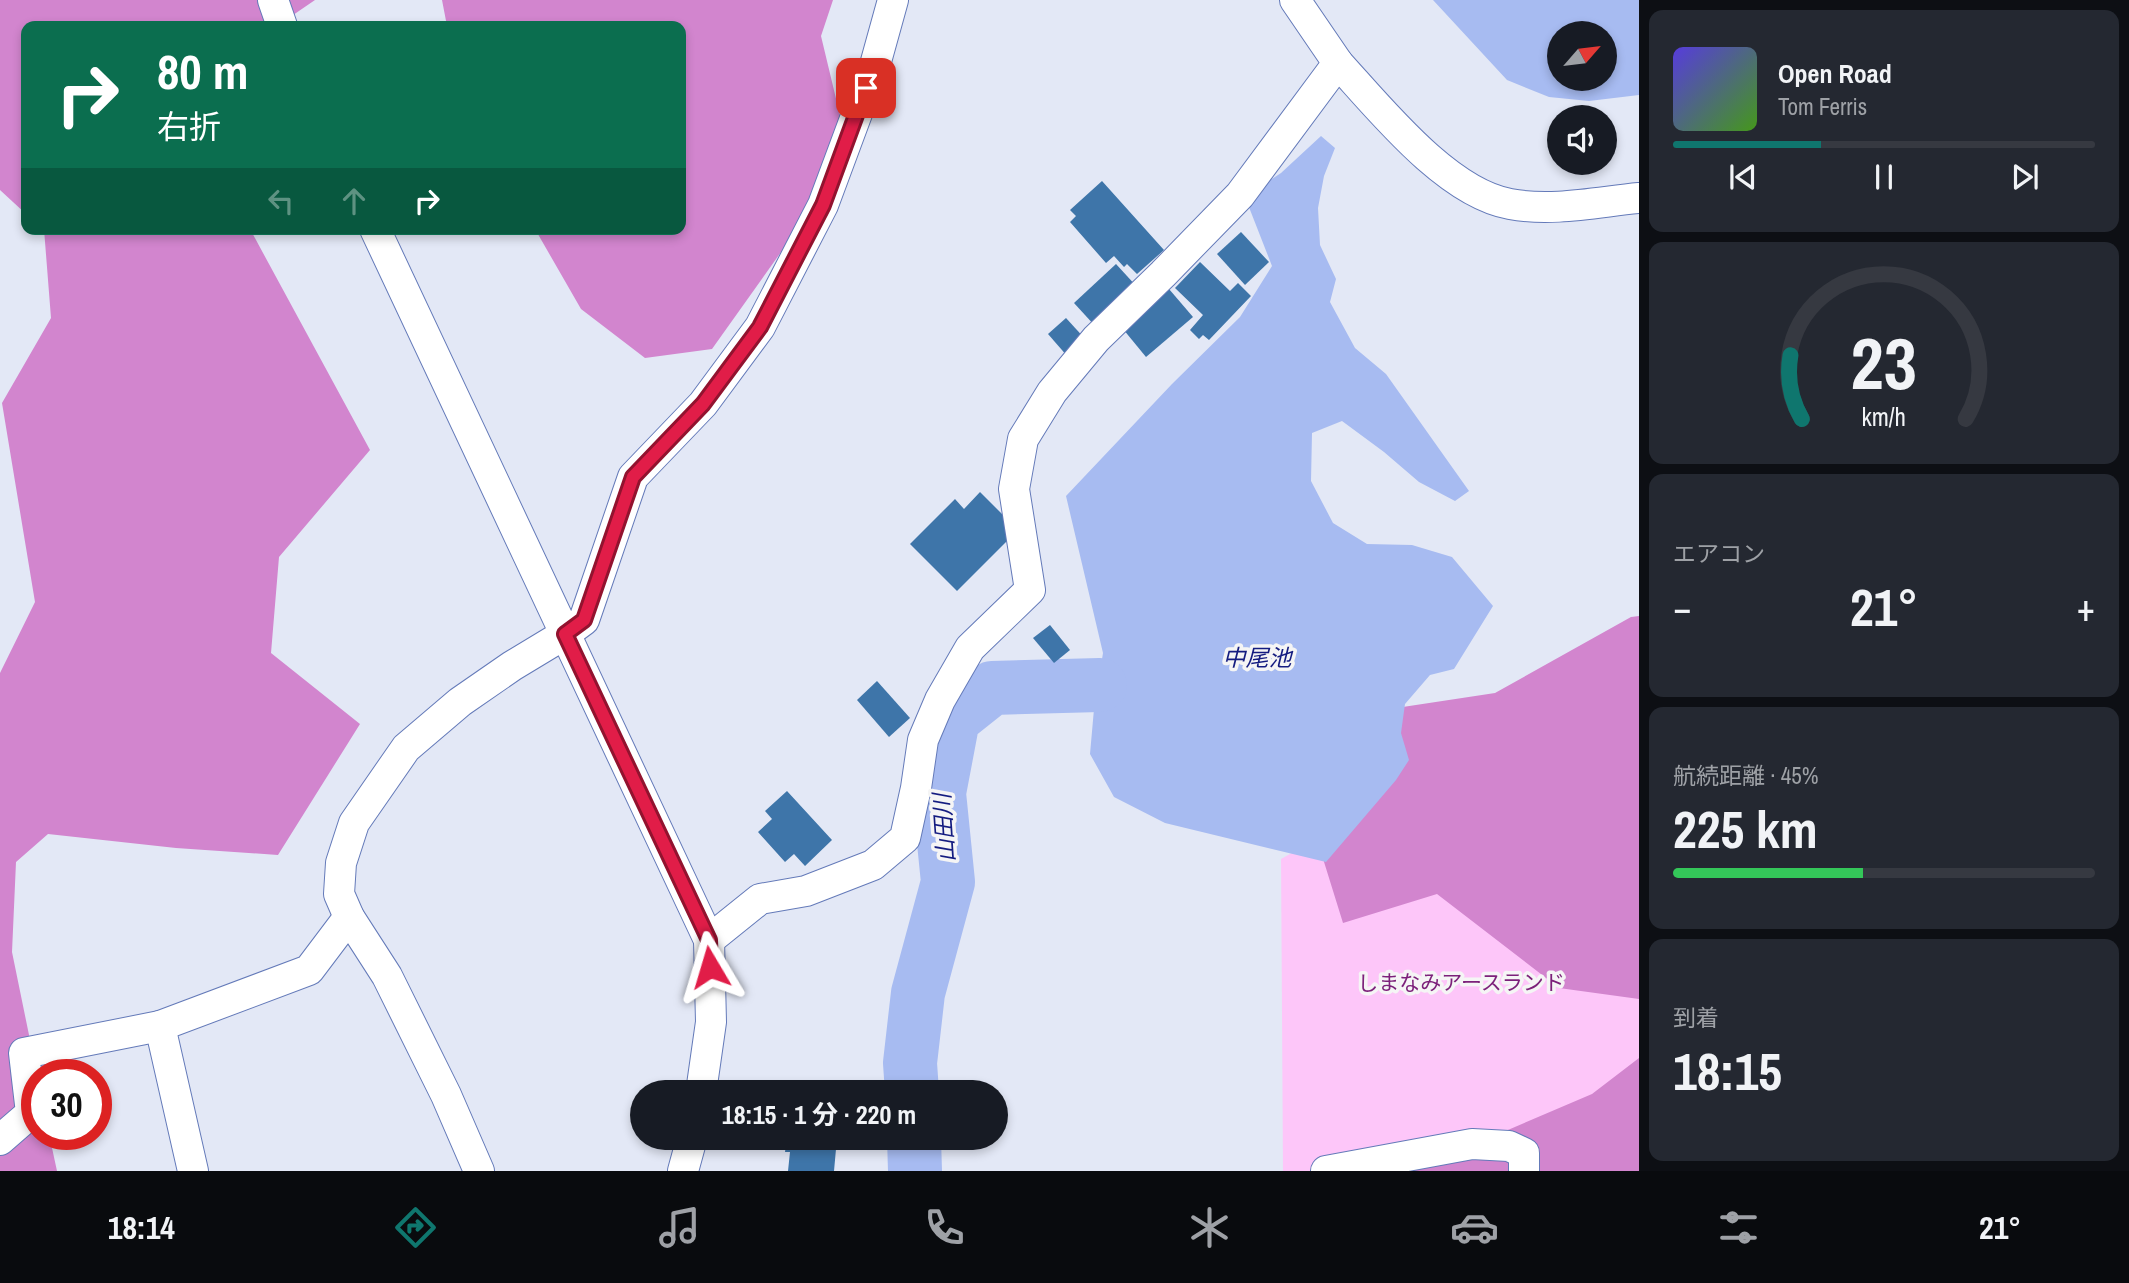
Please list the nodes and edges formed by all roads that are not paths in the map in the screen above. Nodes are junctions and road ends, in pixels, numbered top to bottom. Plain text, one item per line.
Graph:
1 (273, 0) edge
2 (893, 0) edge
3 (1295, 0) edge
4 (280, 21) edge
5 (1338, 63) junction
6 (1639, 198) edge
7 (378, 235) edge
8 (565, 634) junction
9 (349, 917) junction
10 (709, 940) junction
11 (160, 1026) junction
12 (703, 1080) edge
13 (0, 1140) edge
14 (689, 1150) edge
15 (193, 1171) edge
16 (479, 1171) edge
17 (683, 1171) edge
18 (1326, 1171) edge
19 (1524, 1171) edge

1 - 4 street
2 - 8 street
3 - 5 street
5 - 6 street
5 - 10 street
7 - 8 street
8 - 9 street
8 - 10 street
9 - 11 street
9 - 16 street
10 - 12 street
11 - 13 street
11 - 15 street
14 - 17 street
18 - 19 street

